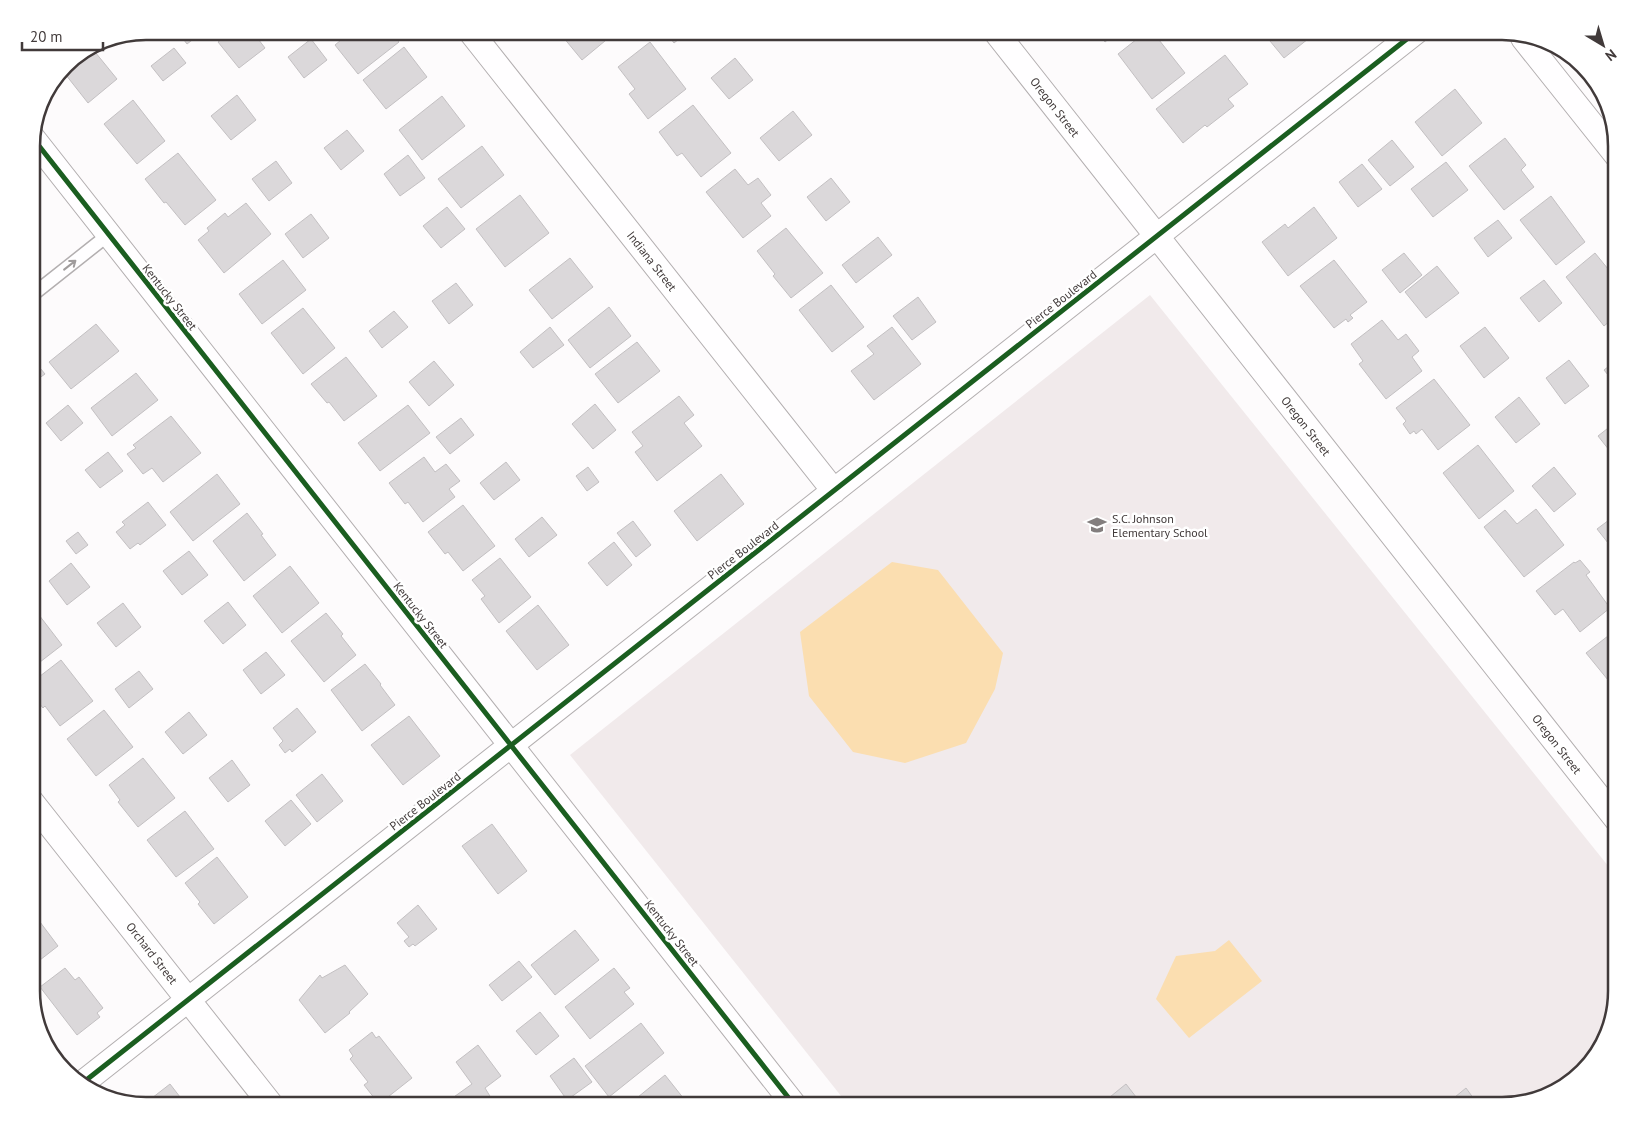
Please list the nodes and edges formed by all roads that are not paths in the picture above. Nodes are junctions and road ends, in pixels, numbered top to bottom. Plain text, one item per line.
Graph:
1 (477, 40) edge
2 (1002, 40) edge
3 (1407, 40) edge
4 (1527, 43) edge
5 (1608, 145) edge
6 (40, 147) edge
7 (108, 235) junction
8 (1157, 236) junction
9 (40, 290) edge
10 (834, 491) junction
11 (511, 746) junction
12 (1608, 809) edge
13 (40, 811) edge
14 (188, 1000) junction
15 (87, 1079) edge
16 (265, 1097) edge
17 (788, 1097) edge

1 - 10 street, Indiana Street
2 - 8 street, Oregon Street
3 - 8 street, Pierce Boulevard
4 - 5 street
6 - 7 street, Kentucky Street
9 -> 7 lane
7 - 11 street, Kentucky Street
8 - 10 street, Pierce Boulevard
8 - 12 street, Oregon Street
10 - 11 street, Pierce Boulevard
11 - 14 street, Pierce Boulevard
11 - 17 street, Kentucky Street
13 - 14 street, Orchard Street
14 - 15 street, Pierce Boulevard
14 - 16 street, Orchard Street

